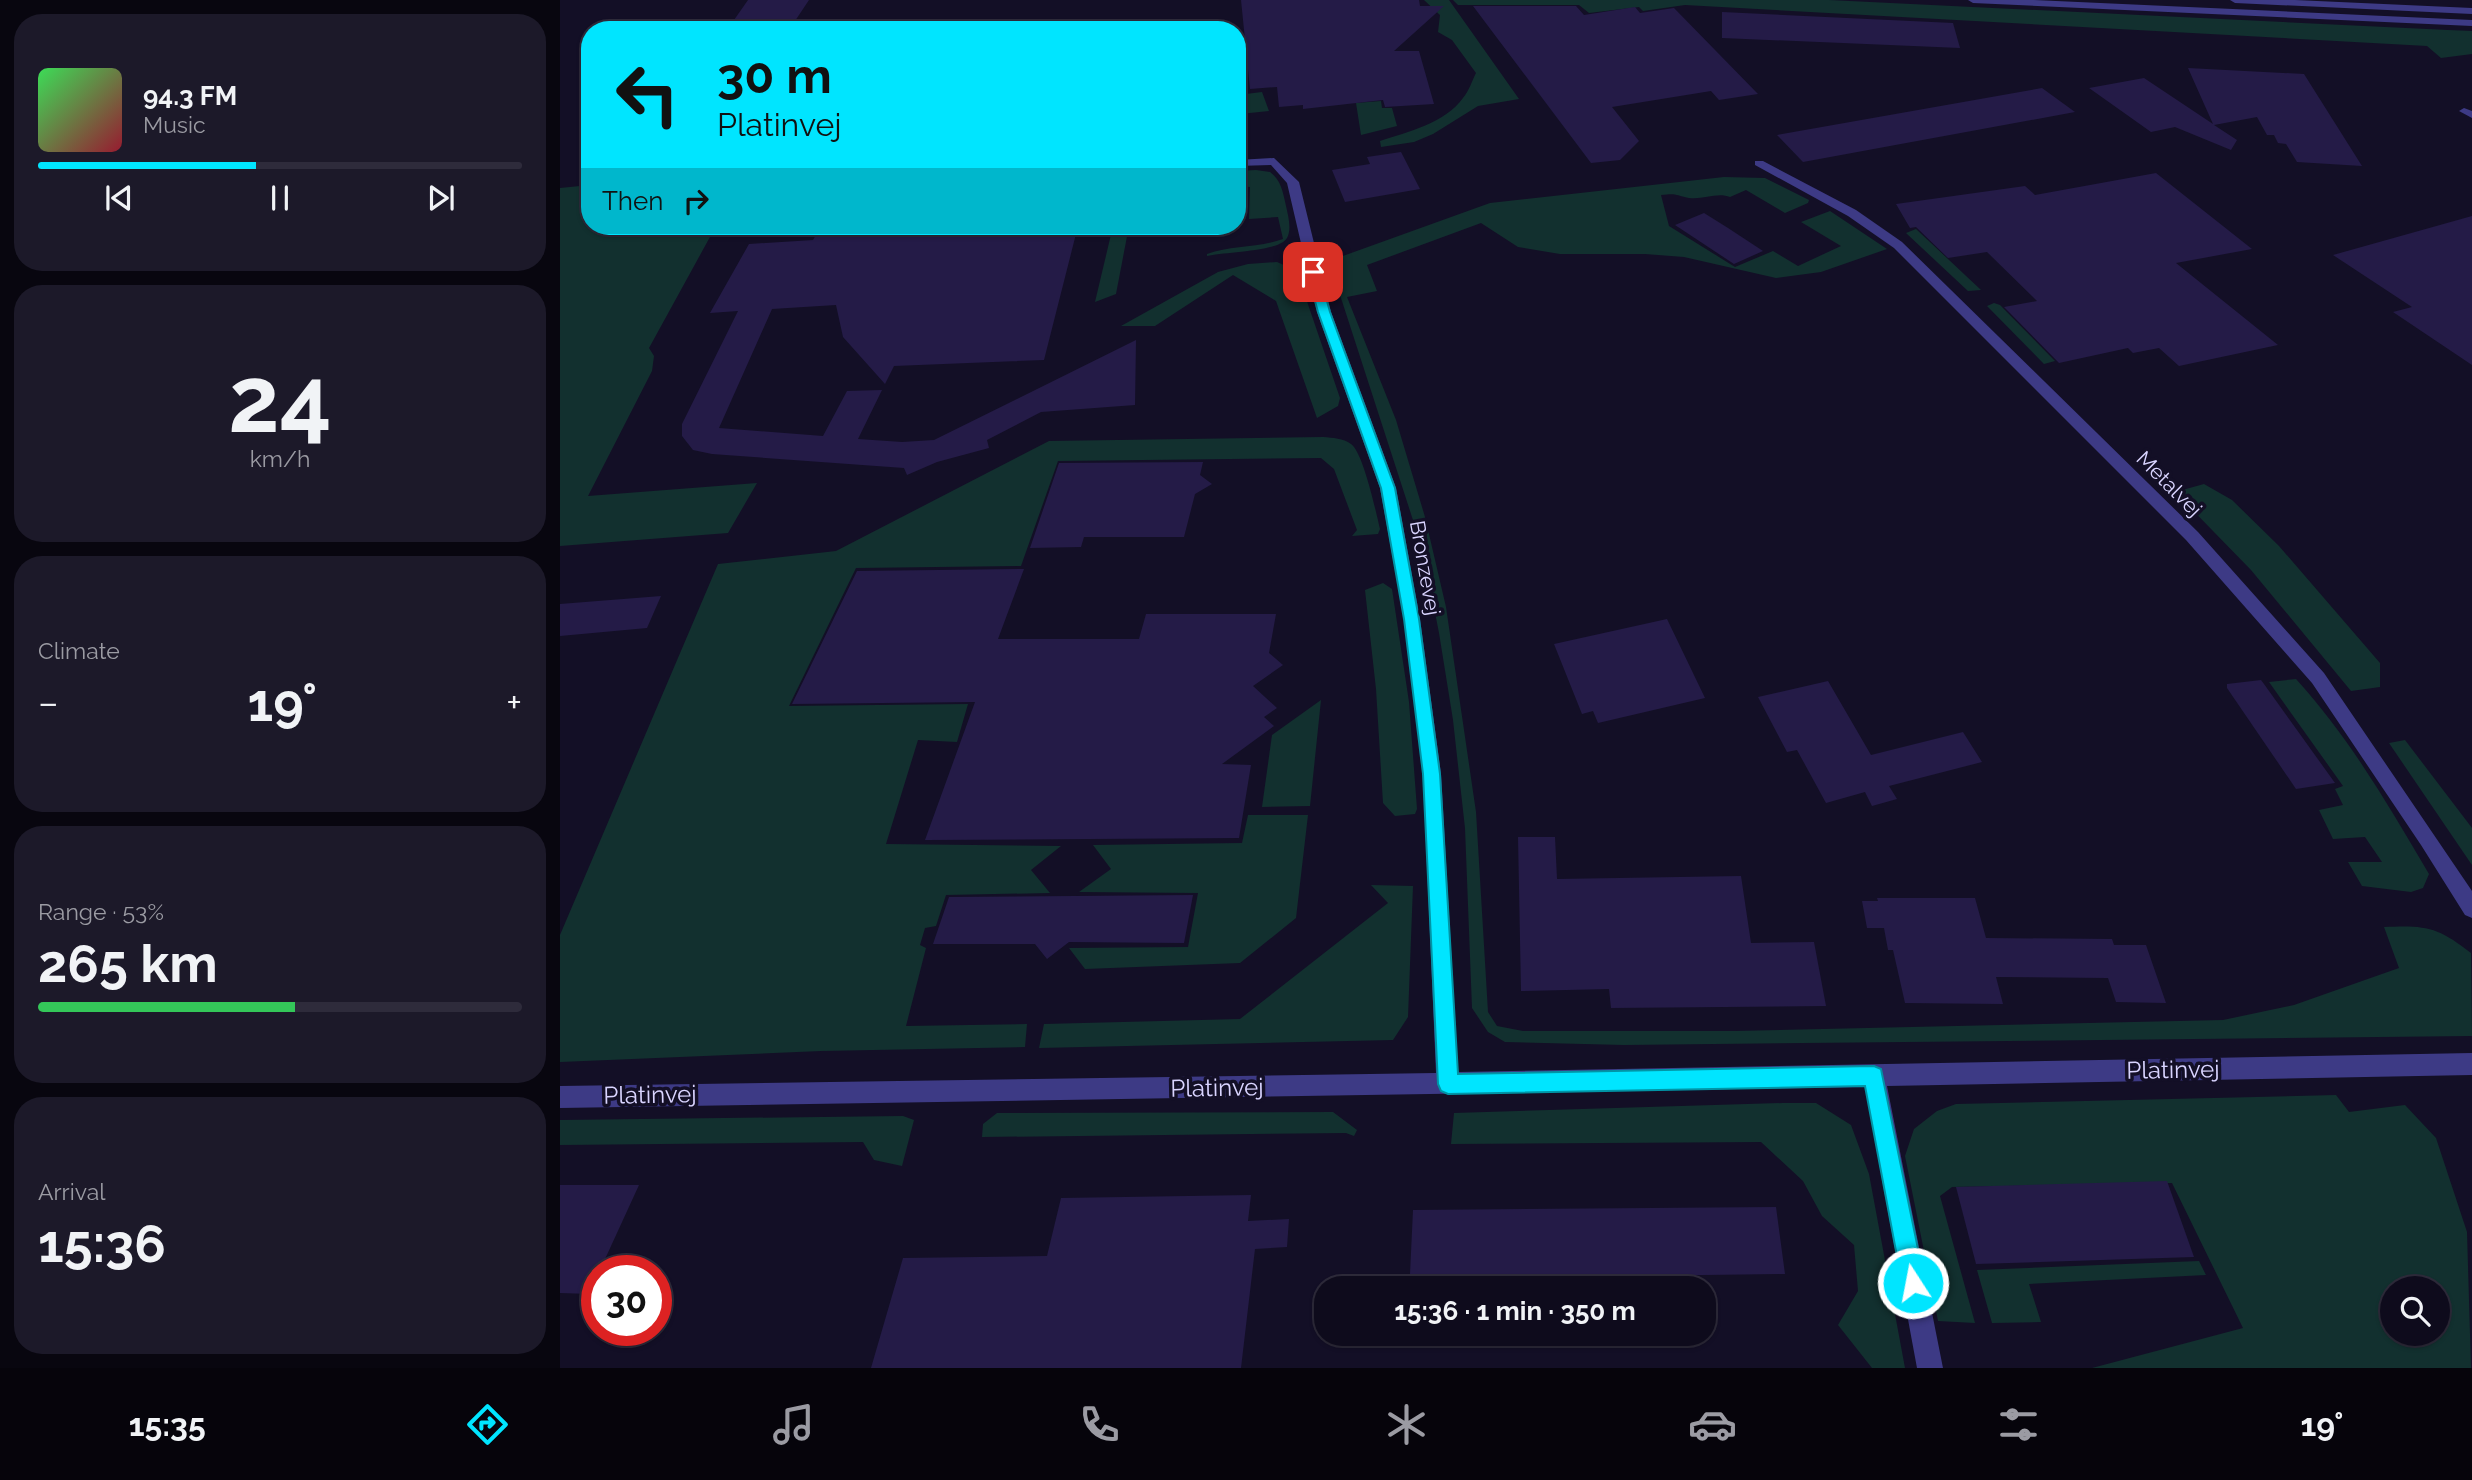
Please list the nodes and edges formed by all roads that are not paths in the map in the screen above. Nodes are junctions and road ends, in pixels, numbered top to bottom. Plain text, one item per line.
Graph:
1 (1973, 0) edge
2 (2235, 0) edge
3 (2472, 11) edge
4 (2472, 23) edge
5 (1246, 162) edge
6 (1759, 163) dead end
7 (2472, 909) edge
8 (2472, 1065) edge
9 (1874, 1076) junction
10 (1448, 1084) junction
11 (560, 1097) edge
12 (1930, 1368) edge

1 - 4 street
2 - 3 street
5 - 10 street, Bronzevej
6 - 7 street, Metalvej
8 - 9 street, Platinvej
9 - 10 street, Platinvej
9 - 12 street
10 - 11 street, Platinvej

